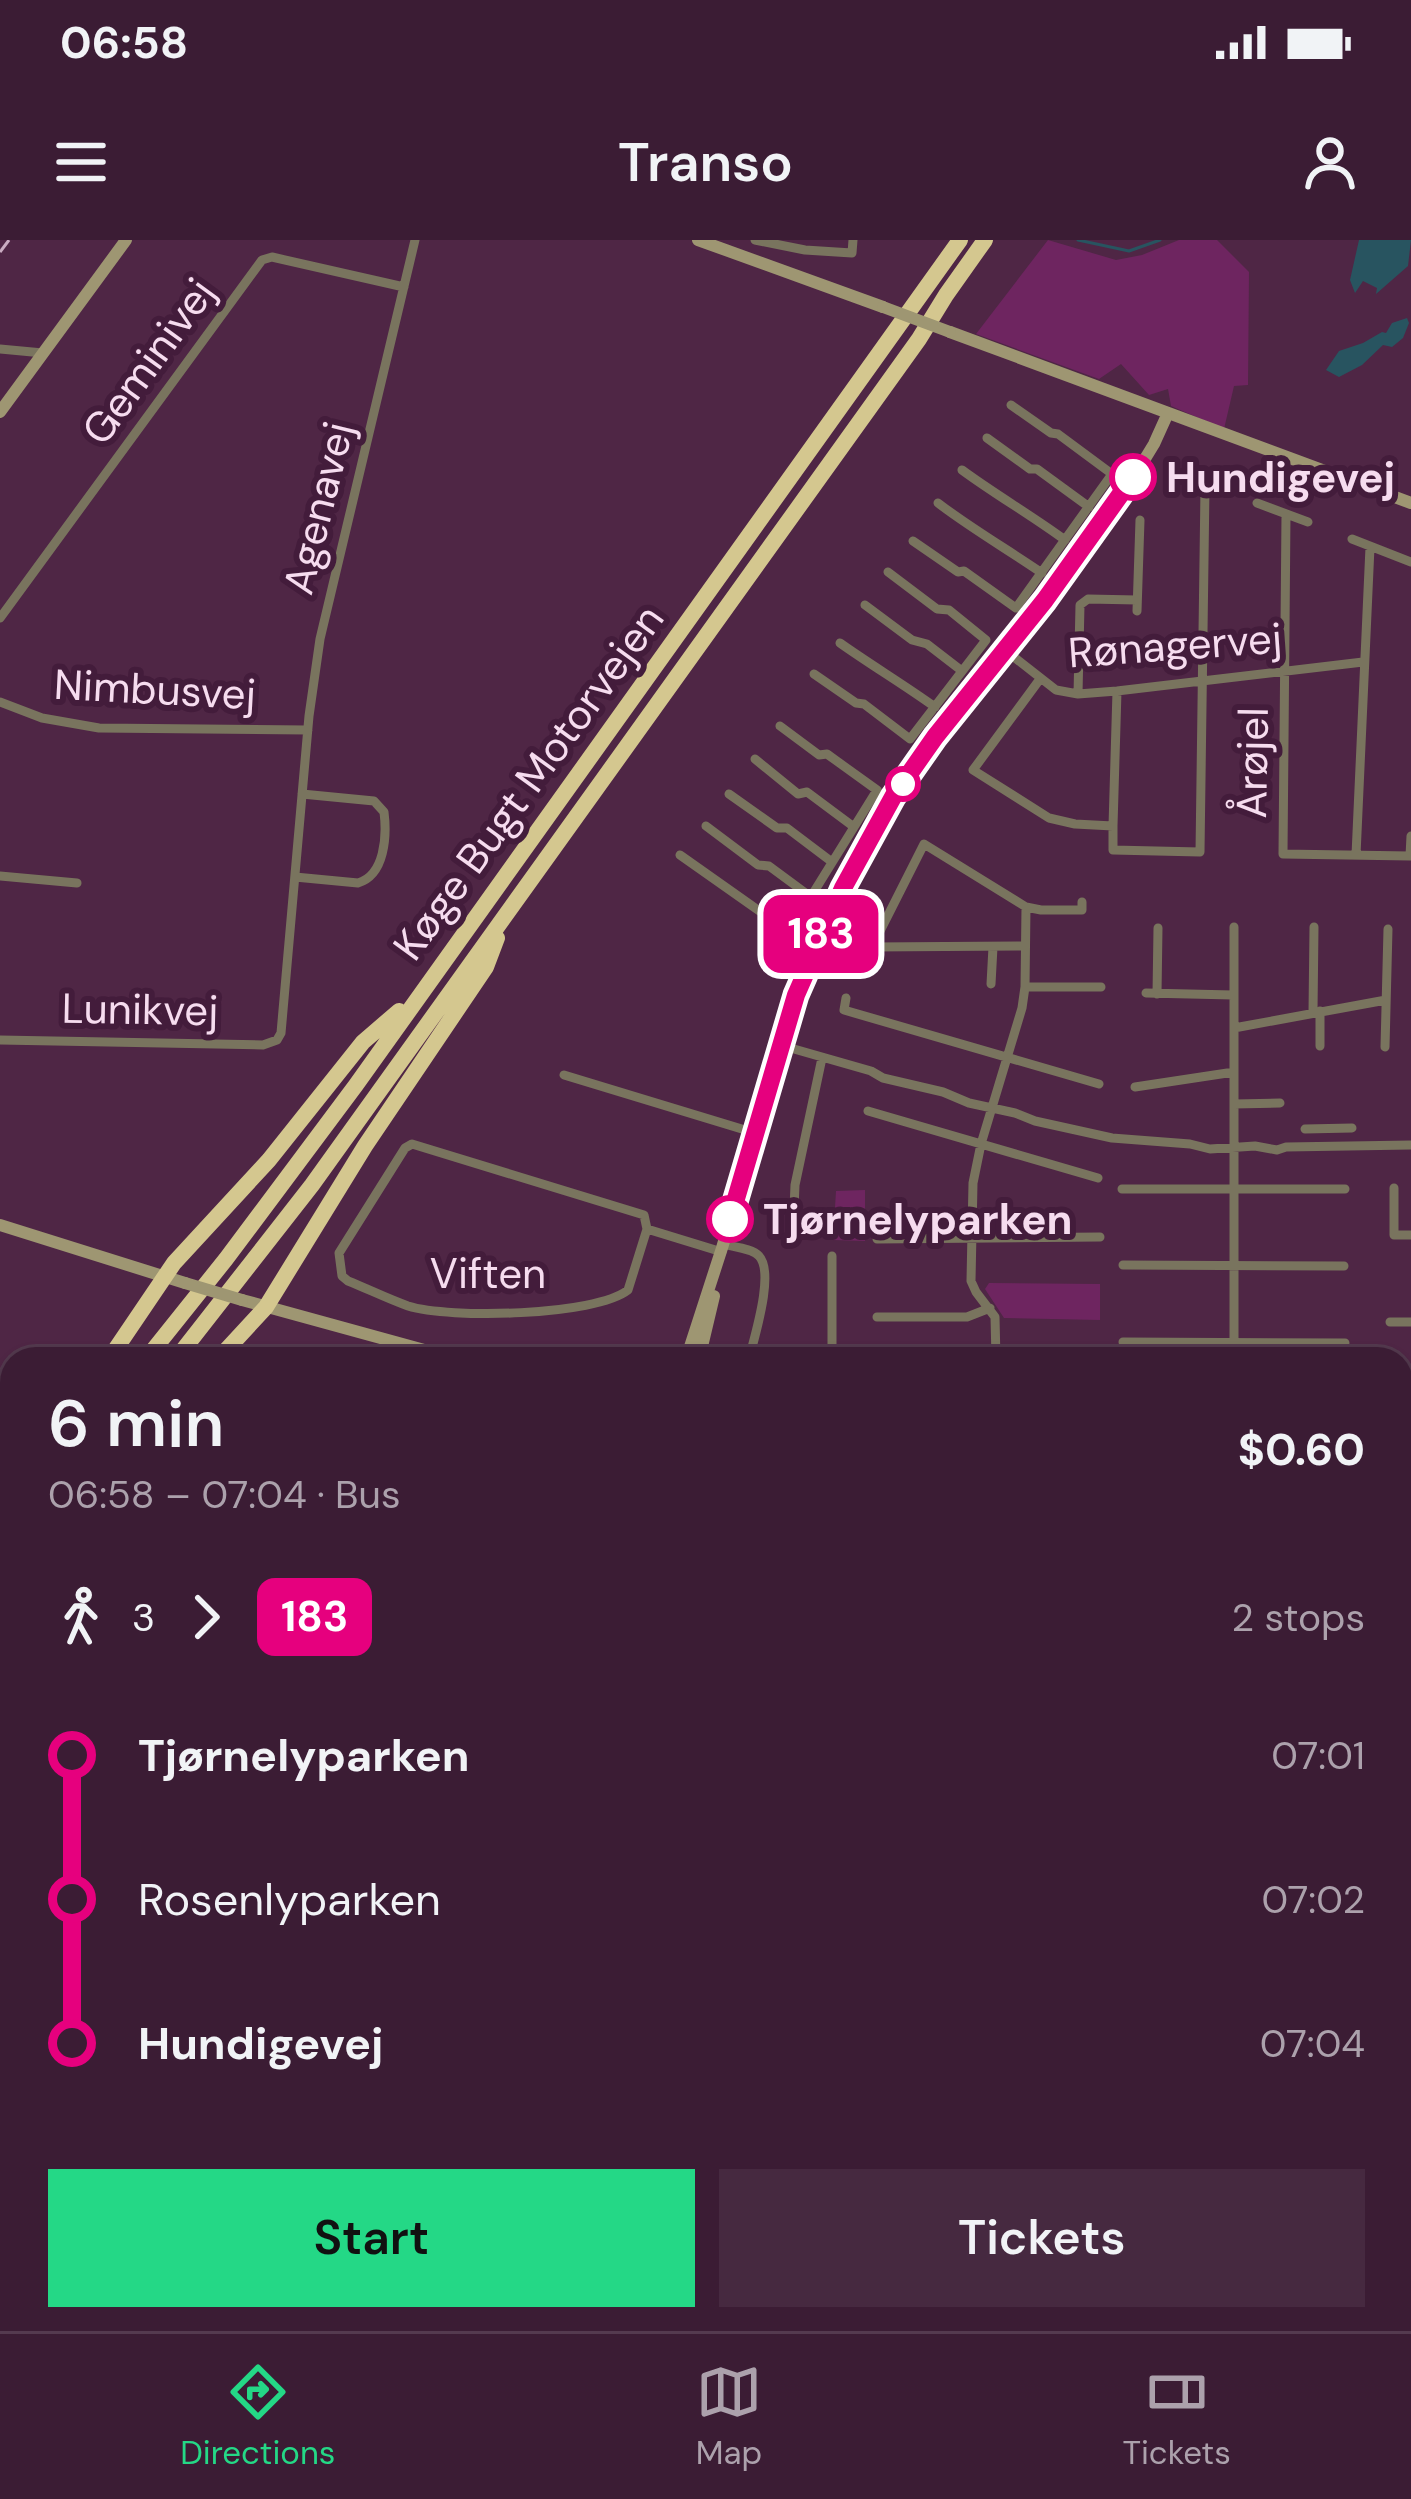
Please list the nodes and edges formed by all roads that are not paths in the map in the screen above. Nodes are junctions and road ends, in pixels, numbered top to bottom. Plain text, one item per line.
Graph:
1 (126, 240) edge
2 (415, 240) edge
3 (698, 240) edge
4 (755, 240) edge
5 (853, 240) edge
6 (960, 240) edge
7 (985, 240) edge
8 (998, 240) edge
9 (404, 286) junction
10 (919, 339) junction
11 (0, 350) edge
12 (43, 353) junction
13 (1011, 405) dead end
14 (0, 412) edge
15 (1168, 412) junction
16 (987, 438) dead end
17 (962, 470) dead end
18 (1221, 492) dead end
19 (938, 503) dead end
20 (1257, 503) dead end
21 (1411, 503) edge
22 (1089, 506) junction
23 (1286, 514) junction
24 (1139, 520) dead end
25 (1308, 522) dead end
26 (1352, 539) dead end
27 (1065, 540) junction
28 (913, 542) dead end
29 (1370, 547) junction
30 (1411, 562) edge
31 (888, 572) dead end
32 (1042, 573) junction
33 (1030, 589) junction
34 (1045, 600) junction
35 (865, 605) dead end
36 (0, 618) edge
37 (840, 643) dead end
38 (1005, 650) junction
39 (1363, 662) junction
40 (962, 671) junction
41 (1287, 671) junction
42 (814, 674) dead end
43 (1040, 679) junction
44 (1202, 679) junction
45 (1117, 691) junction
46 (1078, 694) junction
47 (0, 702) edge
48 (934, 707) junction
49 (920, 725) junction
50 (780, 726) dead end
51 (308, 730) junction
52 (935, 737) junction
53 (755, 759) dead end
54 (302, 794) junction
55 (730, 794) dead end
56 (866, 807) junction
57 (882, 819) junction
58 (706, 826) dead end
59 (1113, 826) junction
60 (854, 827) junction
61 (1411, 836) edge
62 (680, 855) dead end
63 (1356, 855) junction
64 (832, 862) junction
65 (0, 876) edge
66 (295, 877) junction
67 (77, 883) dead end
68 (811, 897) junction
69 (1082, 902) dead end
70 (1026, 907) junction
71 (507, 915) junction
72 (1234, 927) dead end
73 (1314, 927) dead end
74 (1158, 928) dead end
75 (1388, 929) dead end
76 (1024, 946) junction
77 (993, 947) junction
78 (991, 984) dead end
79 (1025, 987) junction
80 (1102, 987) dead end
81 (423, 991) junction
82 (1234, 995) junction
83 (846, 998) dead end
84 (1386, 1000) junction
85 (1317, 1012) junction
86 (1234, 1028) junction
87 (0, 1040) edge
88 (277, 1040) joint
89 (780, 1045) junction
90 (1320, 1046) dead end
91 (1385, 1047) dead end
92 (822, 1058) junction
93 (1006, 1058) junction
94 (1234, 1072) junction
95 (564, 1076) dead end
96 (1099, 1084) dead end
97 (1135, 1087) dead end
98 (1280, 1103) dead end
99 (1234, 1104) junction
100 (992, 1108) junction
101 (868, 1111) dead end
102 (1352, 1128) dead end
103 (1327, 1129) junction
104 (1305, 1130) dead end
105 (755, 1133) junction
106 (981, 1144) junction
107 (1411, 1145) edge
108 (1328, 1147) junction
109 (1234, 1148) junction
110 (1098, 1178) dead end
111 (1394, 1188) dead end
112 (1121, 1189) dead end
113 (1234, 1189) junction
114 (1346, 1189) dead end
115 (0, 1226) edge
116 (647, 1229) junction
117 (793, 1233) dead end
118 (1411, 1235) edge
119 (972, 1238) junction
120 (1100, 1238) dead end
121 (877, 1239) dead end
122 (722, 1249) junction
123 (832, 1256) dead end
124 (1123, 1265) dead end
125 (1234, 1266) junction
126 (1344, 1266) dead end
127 (164, 1276) junction
128 (266, 1307) junction
129 (990, 1308) junction
130 (877, 1316) dead end
131 (1390, 1322) dead end
132 (1411, 1322) edge
133 (1124, 1342) dead end
134 (1234, 1342) junction
135 (1345, 1343) dead end
136 (117, 1347) edge
137 (155, 1347) edge
138 (185, 1347) edge
139 (229, 1347) edge
140 (413, 1347) edge
141 (690, 1347) edge
142 (702, 1347) edge
143 (752, 1347) edge
144 (832, 1347) edge
145 (996, 1347) edge
146 (1234, 1347) edge

1 - 12 street
2 - 9 street, Agenavej
3 - 15 street, bridge
4 - 5 street
6 - 81 highway, Køge Bugt Motorvejen
7 - 10 highway, Køge Bugt Motorvejen
8 - 10 highway
9 - 36 street, Geminivej
9 - 51 street, Agenavej
10 - 71 highway, Køge Bugt Motorvejen
11 - 12 street
12 - 14 street
13 - 22 street
15 - 21 street
15 - 34 street
16 - 22 street
17 - 27 street
18 - 44 street
19 - 32 street
20 - 23 street
22 - 27 street
23 - 25 street
23 - 41 street
24 - 46 street
26 - 29 street
27 - 32 street
28 - 33 street
29 - 30 street
29 - 39 street
31 - 40 street
32 - 33 street
33 - 34 street
34 - 38 street
35 - 40 street
37 - 48 street
38 - 43 street, Rønagervej
38 - 52 street
39 - 41 street, Rønagervej
39 - 63 street
40 - 48 street
41 - 44 street, Rønagervej
41 - 63 street, Årøjel
42 - 49 street
43 - 46 street, Rønagervej
43 - 59 street
44 - 45 street, Rønagervej
44 - 59 street
45 - 46 street, Rønagervej
45 - 59 street
47 - 51 street, Nimbusvej
48 - 49 street
49 - 52 street
50 - 56 street
51 - 54 street, Agenavej
52 - 57 street
53 - 60 street
54 - 66 street, Agenavej
54 - 66 street
55 - 64 street
56 - 57 street
56 - 60 street
57 - 89 street
58 - 68 street
60 - 64 street
61 - 63 street, Årøjel
62 - 68 street
64 - 68 street
65 - 67 street
66 - 88 street, Agenavej
69 - 70 street
70 - 76 street
70 - 77 street
71 - 128 highway
71 - 138 highway, Køge Bugt Motorvejen
72 - 82 street
73 - 85 street
74 - 82 street
75 - 84 street
76 - 77 street
76 - 79 street
77 - 78 street
79 - 80 street
79 - 93 street
81 - 127 highway
81 - 137 highway, Køge Bugt Motorvejen
82 - 86 street
83 - 93 street
84 - 85 street
84 - 91 street
85 - 86 street
85 - 90 street
86 - 94 street
87 - 88 street, Lunikvej
89 - 92 street
89 - 105 street
92 - 100 street
92 - 117 street
93 - 96 street
93 - 100 street
94 - 97 street
94 - 99 street
95 - 105 street
98 - 99 street
99 - 109 street
100 - 106 street
100 - 109 street
101 - 106 street
102 - 103 street
103 - 104 street
103 - 108 street
105 - 122 street
106 - 110 street
106 - 119 street
107 - 108 street
108 - 109 street
109 - 113 street
111 - 118 street
112 - 113 street
113 - 114 street
113 - 125 street
115 - 127 street
116 - 116 street, Viften
116 - 122 street, Viften
119 - 120 street
119 - 121 street
119 - 129 street
122 - 141 street
122 - 142 street
122 - 143 street
123 - 144 street
124 - 125 street
125 - 126 street
125 - 134 street
127 - 128 street, bridge
127 - 136 highway
128 - 139 highway
128 - 140 street
129 - 130 street
129 - 145 street
131 - 132 street
133 - 134 street
134 - 135 street
134 - 146 street

